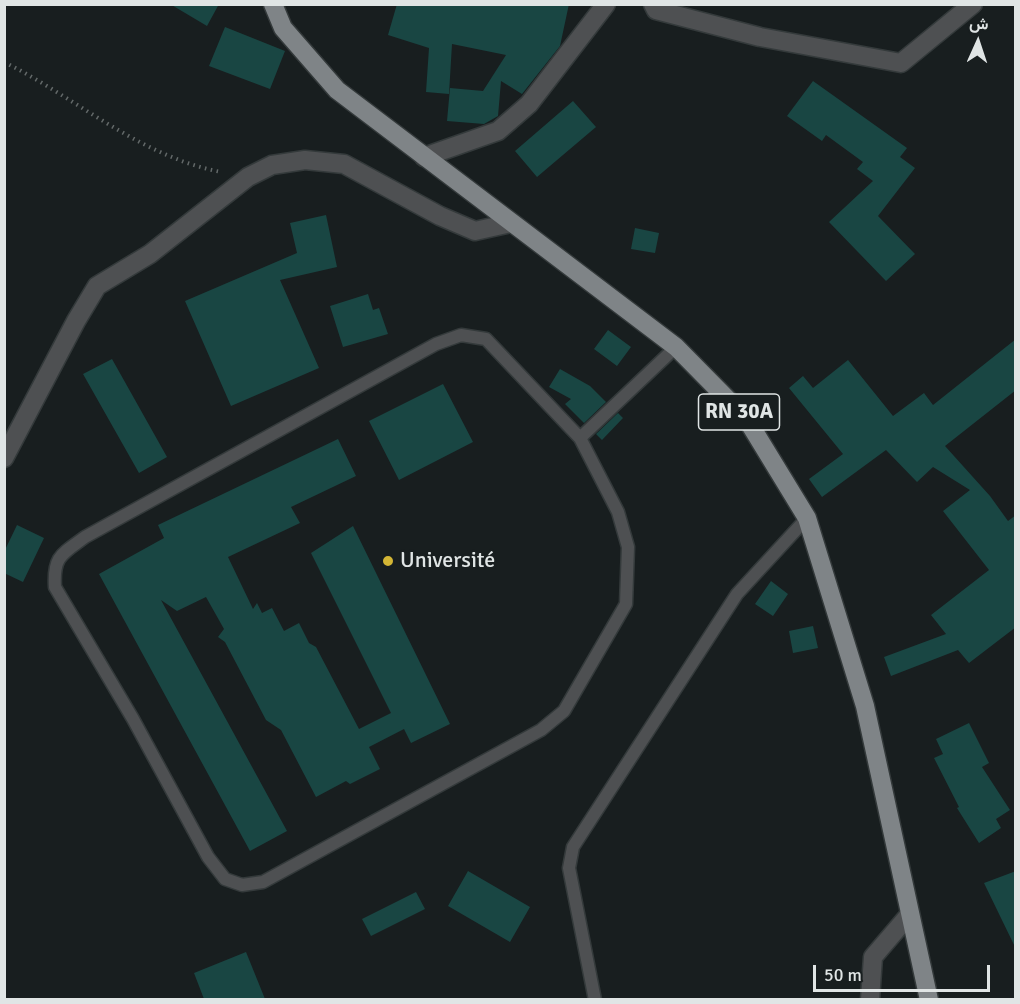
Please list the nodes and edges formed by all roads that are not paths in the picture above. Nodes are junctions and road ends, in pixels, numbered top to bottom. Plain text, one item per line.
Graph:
1 (273, 4) edge
2 (606, 4) edge
3 (653, 4) edge
4 (973, 4) edge
5 (424, 157) junction
6 (511, 223) junction
7 (676, 347) junction
8 (580, 438) junction
9 (4, 458) edge
10 (807, 518) junction
11 (909, 915) junction
12 (595, 999) edge
13 (870, 999) edge
14 (929, 999) edge

1 - 5 main road, RN 30A
2 - 5 street
3 - 4 street
5 - 6 main road, RN 30A
6 - 7 main road, RN 30A
6 - 9 street
7 - 8 lane
7 - 10 main road, RN 30A
8 - 8 lane
10 - 11 main road, RN 30A
10 - 12 lane
11 - 13 street
11 - 14 main road, RN 30A

